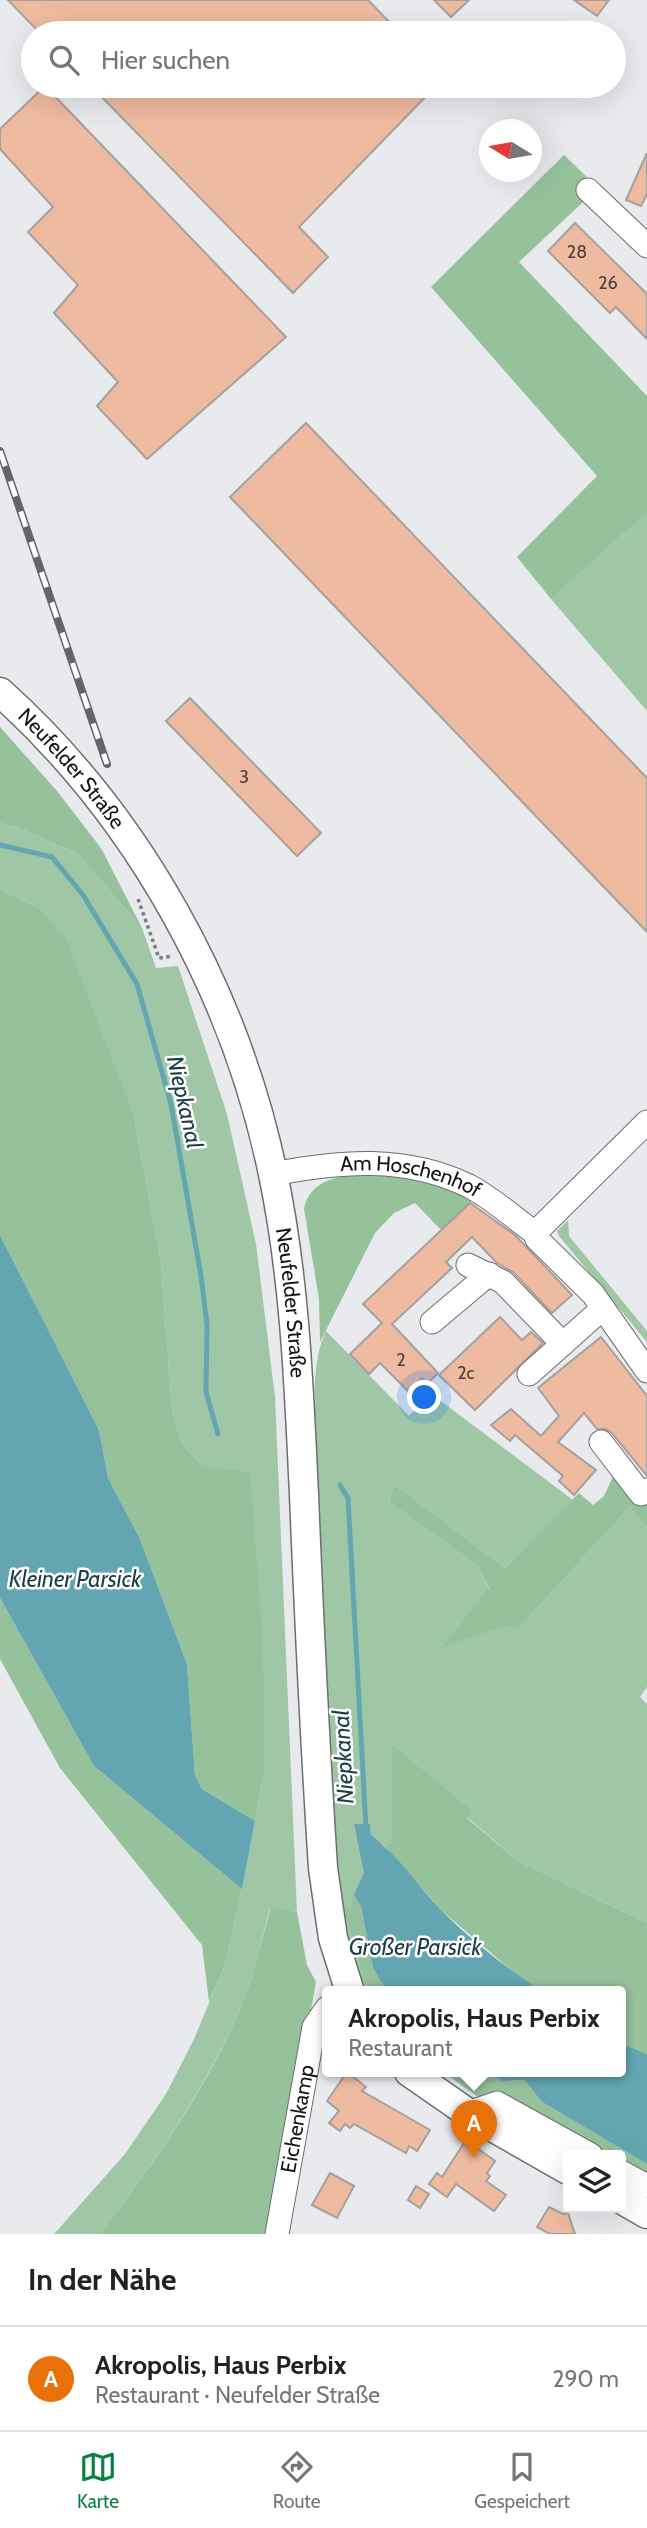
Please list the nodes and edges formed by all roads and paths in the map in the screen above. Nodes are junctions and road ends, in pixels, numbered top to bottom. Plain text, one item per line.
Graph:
1 (588, 190) dead end
2 (647, 246) edge
3 (0, 691) edge
4 (134, 887) dead end
5 (178, 956) dead end
6 (647, 1122) edge
7 (273, 1174) junction
8 (535, 1233) junction
9 (468, 1265) dead end
10 (489, 1274) junction
11 (603, 1308) junction
12 (432, 1322) dead end
13 (563, 1344) junction
14 (647, 1371) edge
15 (529, 1374) dead end
16 (601, 1442) dead end
17 (647, 1490) edge
18 (348, 1986) edge
19 (322, 2015) edge
20 (416, 2077) edge
21 (468, 2113) junction
22 (582, 2150) edge
23 (563, 2167) edge
24 (626, 2175) edge
25 (647, 2186) edge
26 (626, 2202) edge
27 (647, 2214) edge
28 (277, 2234) edge

1 - 2 street
3 - 7 main road, Neufelder Straße
4 - 5 path
6 - 8 street
7 - 8 street, Am Hoschenhof
7 - 18 main road, Neufelder Straße
8 - 11 street, Am Hoschenhof
9 - 10 street
10 - 12 street
10 - 13 street
11 - 13 street
11 - 14 street, Am Hoschenhof
13 - 15 street
16 - 17 street
19 - 28 street, Eichenkamp
20 - 21 main road
21 - 22 street
21 - 23 main road
24 - 25 street
26 - 27 main road

